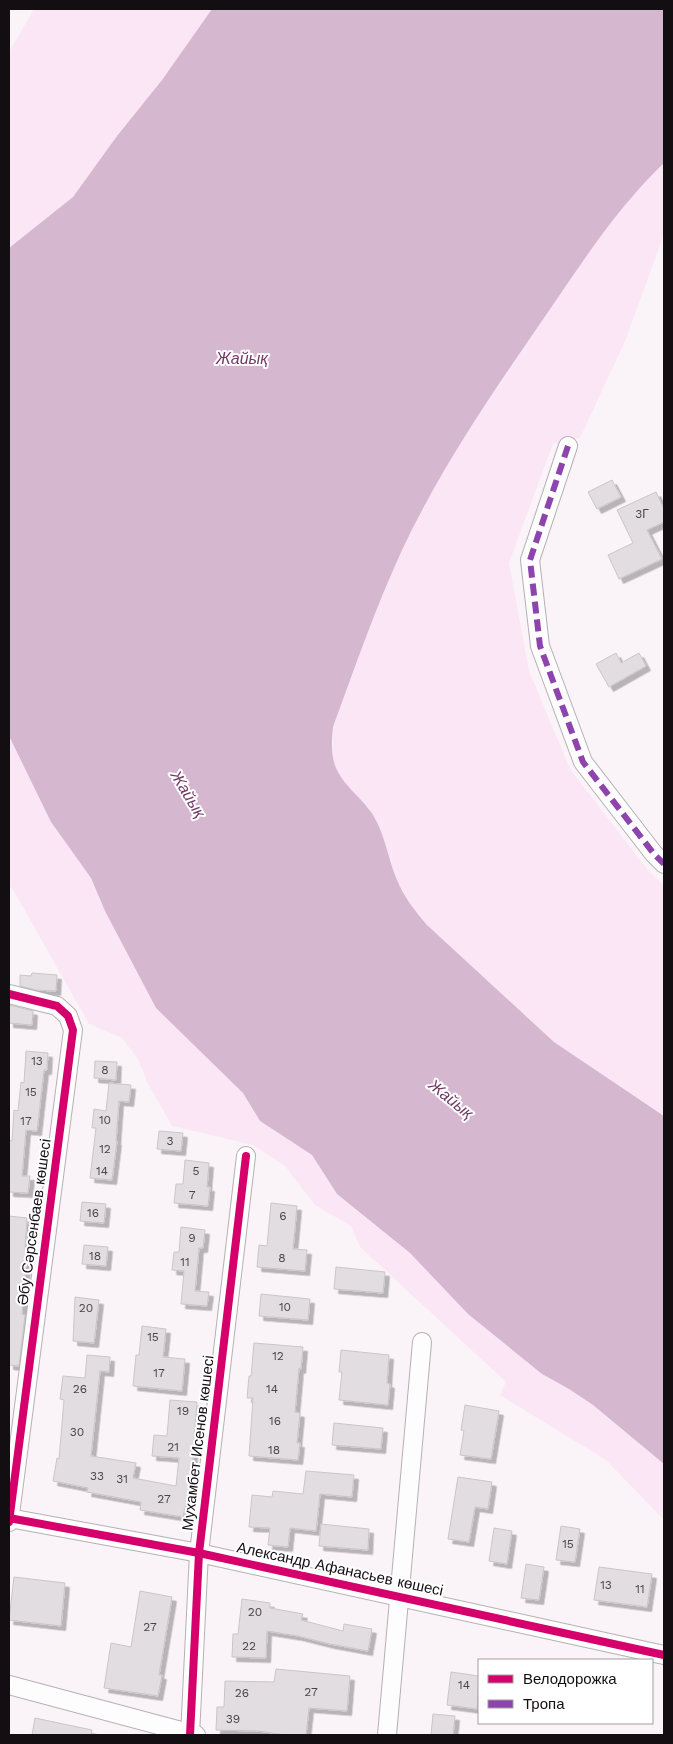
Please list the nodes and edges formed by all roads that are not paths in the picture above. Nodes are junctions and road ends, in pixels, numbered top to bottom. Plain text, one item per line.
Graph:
1 (568, 446) dead end
2 (664, 864) edge
3 (9, 994) edge
4 (246, 1156) dead end
5 (422, 1342) dead end
6 (9, 1518) edge
7 (9, 1522) edge
8 (199, 1553) junction
9 (398, 1596) junction
10 (664, 1655) edge
11 (9, 1685) edge
12 (192, 1735) edge
13 (387, 1735) edge

1 - 2 street
3 - 6 street, Әбу Сәрсенбаев көшесі
4 - 8 street, Мухамбет Исенов көшесі
5 - 9 street
6 - 7 street, Әбу Сәрсенбаев көшесі
6 - 8 street, Александр Афанасьев көшесі
8 - 9 street, Александр Афанасьев көшесі
8 - 12 street, Мухамбет Исенов көшесі
9 - 10 street, Александр Афанасьев көшесі
9 - 13 street
11 - 12 street

